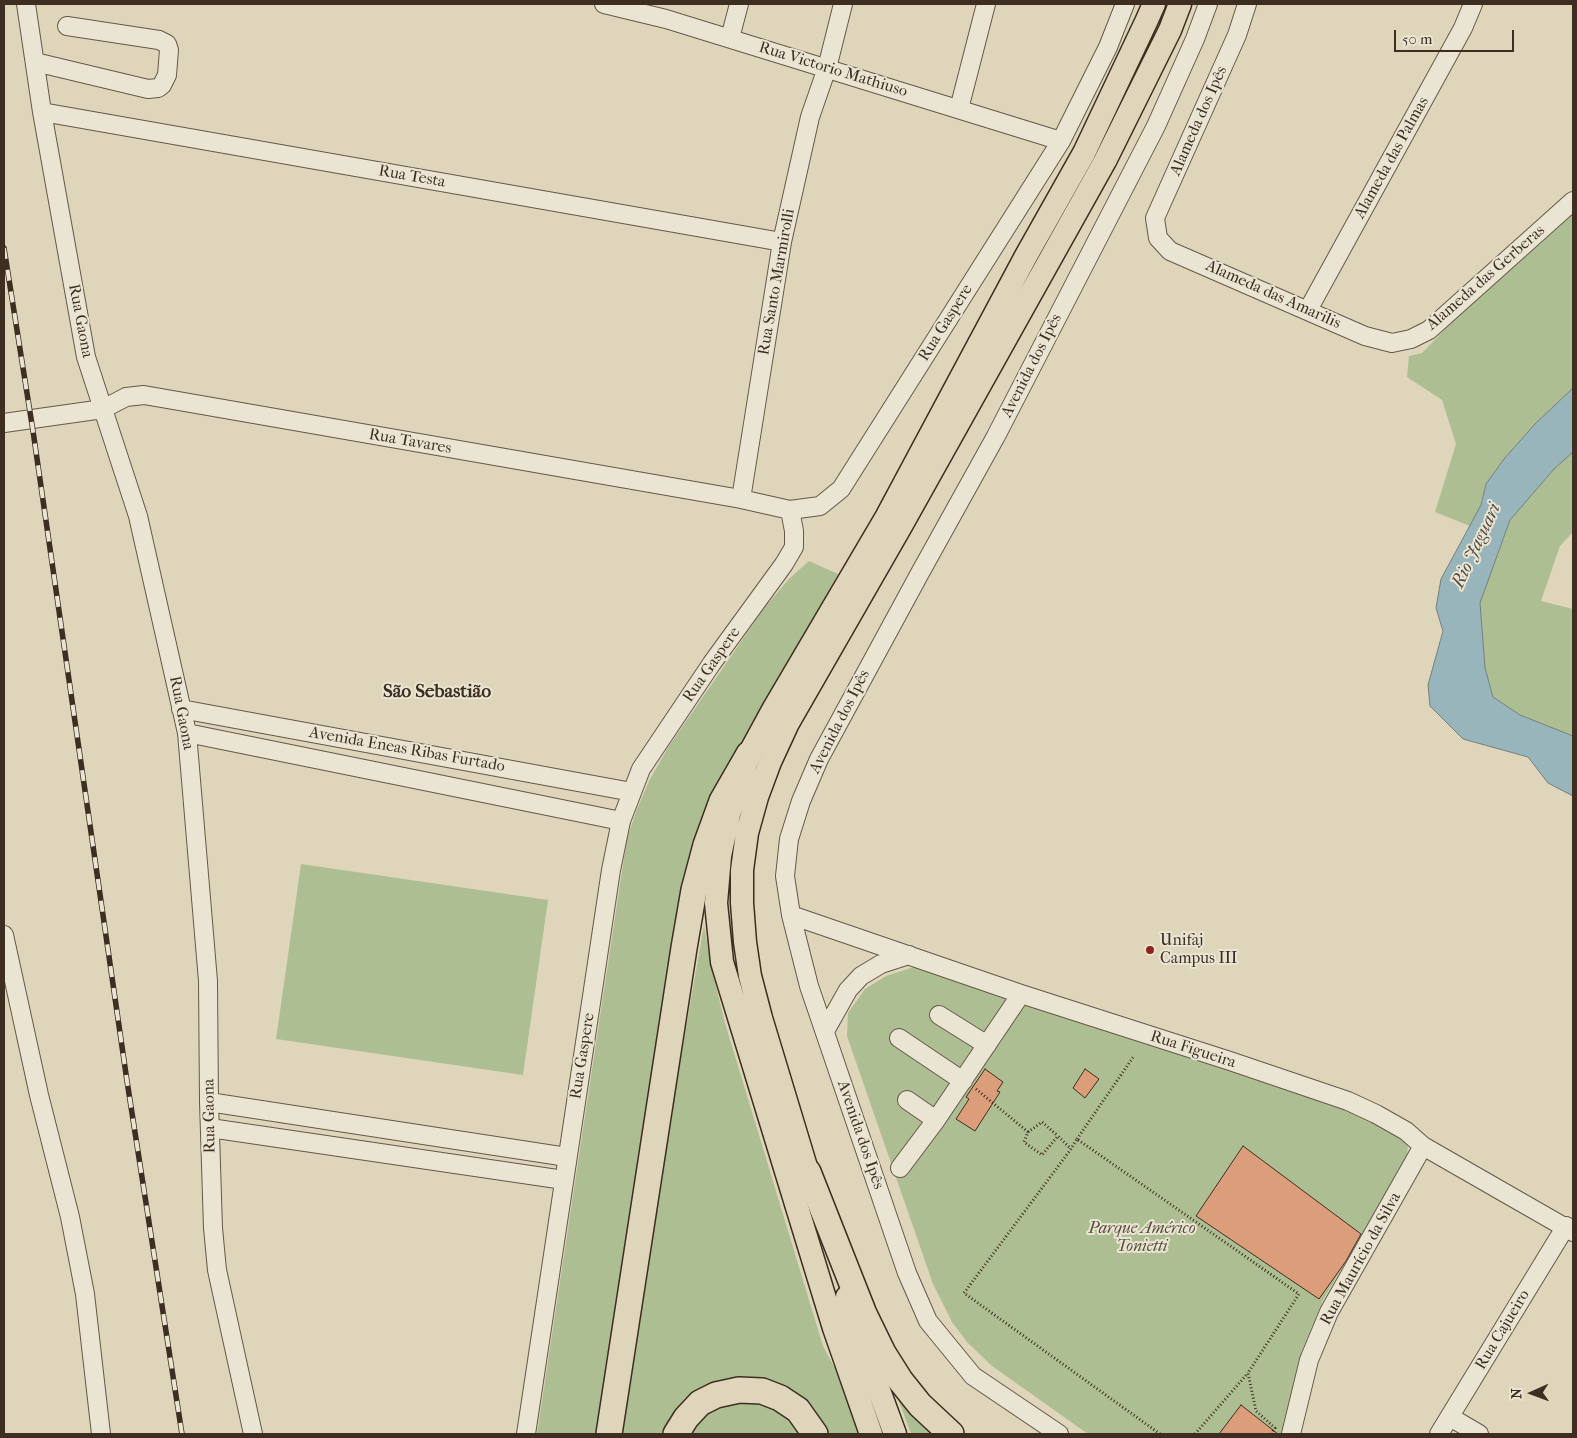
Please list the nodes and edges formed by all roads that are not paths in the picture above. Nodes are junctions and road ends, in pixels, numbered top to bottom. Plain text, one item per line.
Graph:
1 (26, 4) edge
2 (604, 4) edge
3 (739, 4) edge
4 (843, 4) edge
5 (986, 4) edge
6 (1125, 4) edge
7 (1154, 4) edge
8 (1180, 4) edge
9 (1208, 4) edge
10 (1248, 4) edge
11 (1473, 4) edge
12 (67, 26) dead end
13 (730, 38) junction
14 (35, 62) junction
15 (827, 68) junction
16 (959, 109) junction
17 (42, 112) junction
18 (1061, 141) junction
19 (1573, 201) edge
20 (1158, 238) joint
21 (782, 242) junction
22 (1308, 310) junction
23 (1392, 342) joint
24 (103, 409) junction
25 (4, 423) edge
26 (741, 499) junction
27 (790, 510) junction
28 (181, 708) junction
29 (187, 733) junction
30 (749, 754) junction
31 (632, 792) junction
32 (621, 821) junction
33 (791, 915) junction
34 (4, 935) edge
35 (909, 955) junction
36 (1022, 994) junction
37 (939, 1015) dead end
38 (824, 1031) junction
39 (899, 1038) dead end
40 (987, 1045) junction
41 (964, 1079) junction
42 (907, 1100) dead end
43 (209, 1102) junction
44 (936, 1120) junction
45 (210, 1128) junction
46 (1423, 1146) junction
47 (568, 1157) junction
48 (900, 1168) dead end
49 (808, 1172) junction
50 (564, 1180) junction
51 (1570, 1229) edge
52 (1450, 1417) junction
53 (102, 1434) edge
54 (253, 1434) edge
55 (526, 1434) edge
56 (609, 1434) edge
57 (676, 1434) edge
58 (815, 1434) edge
59 (871, 1434) edge
60 (895, 1434) edge
61 (951, 1434) edge
62 (1059, 1434) edge
63 (1290, 1434) edge
64 (1439, 1434) edge
65 (1478, 1434) edge

1 - 14 street, Rua Gaona
2 - 13 street, Rua Victorio Mathiuso
3 - 13 street
4 - 15 street, Rua Santo Marmirolli
5 - 16 street
6 - 18 street, Rua Gaspere
7 - 30 main road
8 - 49 main road
9 - 33 street, Avenida dos Ipês
10 - 20 street, Alameda dos Ipês
11 - 22 street, Alameda das Palmas
12 - 14 street
13 - 15 street, Rua Victorio Mathiuso
14 - 17 street, Rua Gaona
15 - 16 street, Rua Victorio Mathiuso
15 - 21 street, Rua Santo Marmirolli
16 - 18 street, Rua Victorio Mathiuso
17 - 21 street, Rua Testa
17 - 24 street, Rua Gaona
18 - 27 street, Rua Gaspere
19 - 23 street, Alameda das Gerberas
20 - 22 street, Alameda das Amarilis
21 - 26 street, Rua Santo Marmirolli
22 - 23 street, Alameda das Amarilis
24 - 25 street, Rua Tavares
24 - 26 street, Rua Tavares
24 - 28 street, Rua Gaona
26 - 27 street, Rua Tavares
27 - 31 street, Rua Gaspere
28 - 29 street, Rua Gaona
28 - 31 street, Avenida Eneas Ribas Furtado
29 - 32 street, Avenida Eneas Ribas Furtado
29 - 43 street, Rua Gaona
30 - 56 highway
30 - 59 main road
31 - 32 street, Rua Gaspere
32 - 47 street, Rua Gaspere
33 - 35 street, Rua Figueira
33 - 38 street, Avenida dos Ipês
34 - 53 street
35 - 36 street, Rua Figueira
35 - 38 street
36 - 40 street
36 - 46 street, Rua Figueira
37 - 40 street
38 - 62 street, Avenida dos Ipês
39 - 41 street
40 - 41 street
41 - 44 street
42 - 44 street
43 - 45 street, Rua Gaona
43 - 47 street
44 - 48 street
45 - 50 street
45 - 54 street, Rua Gaona
46 - 51 street, Rua Figueira
46 - 63 street, Rua Maurício da Silva
47 - 50 street, Rua Gaspere
49 - 60 main road
49 - 61 highway
50 - 55 street, Rua Gaspere
51 - 52 street, Rua Cajueiro
52 - 64 street, Rua Cajueiro
52 - 65 street
57 - 58 highway

